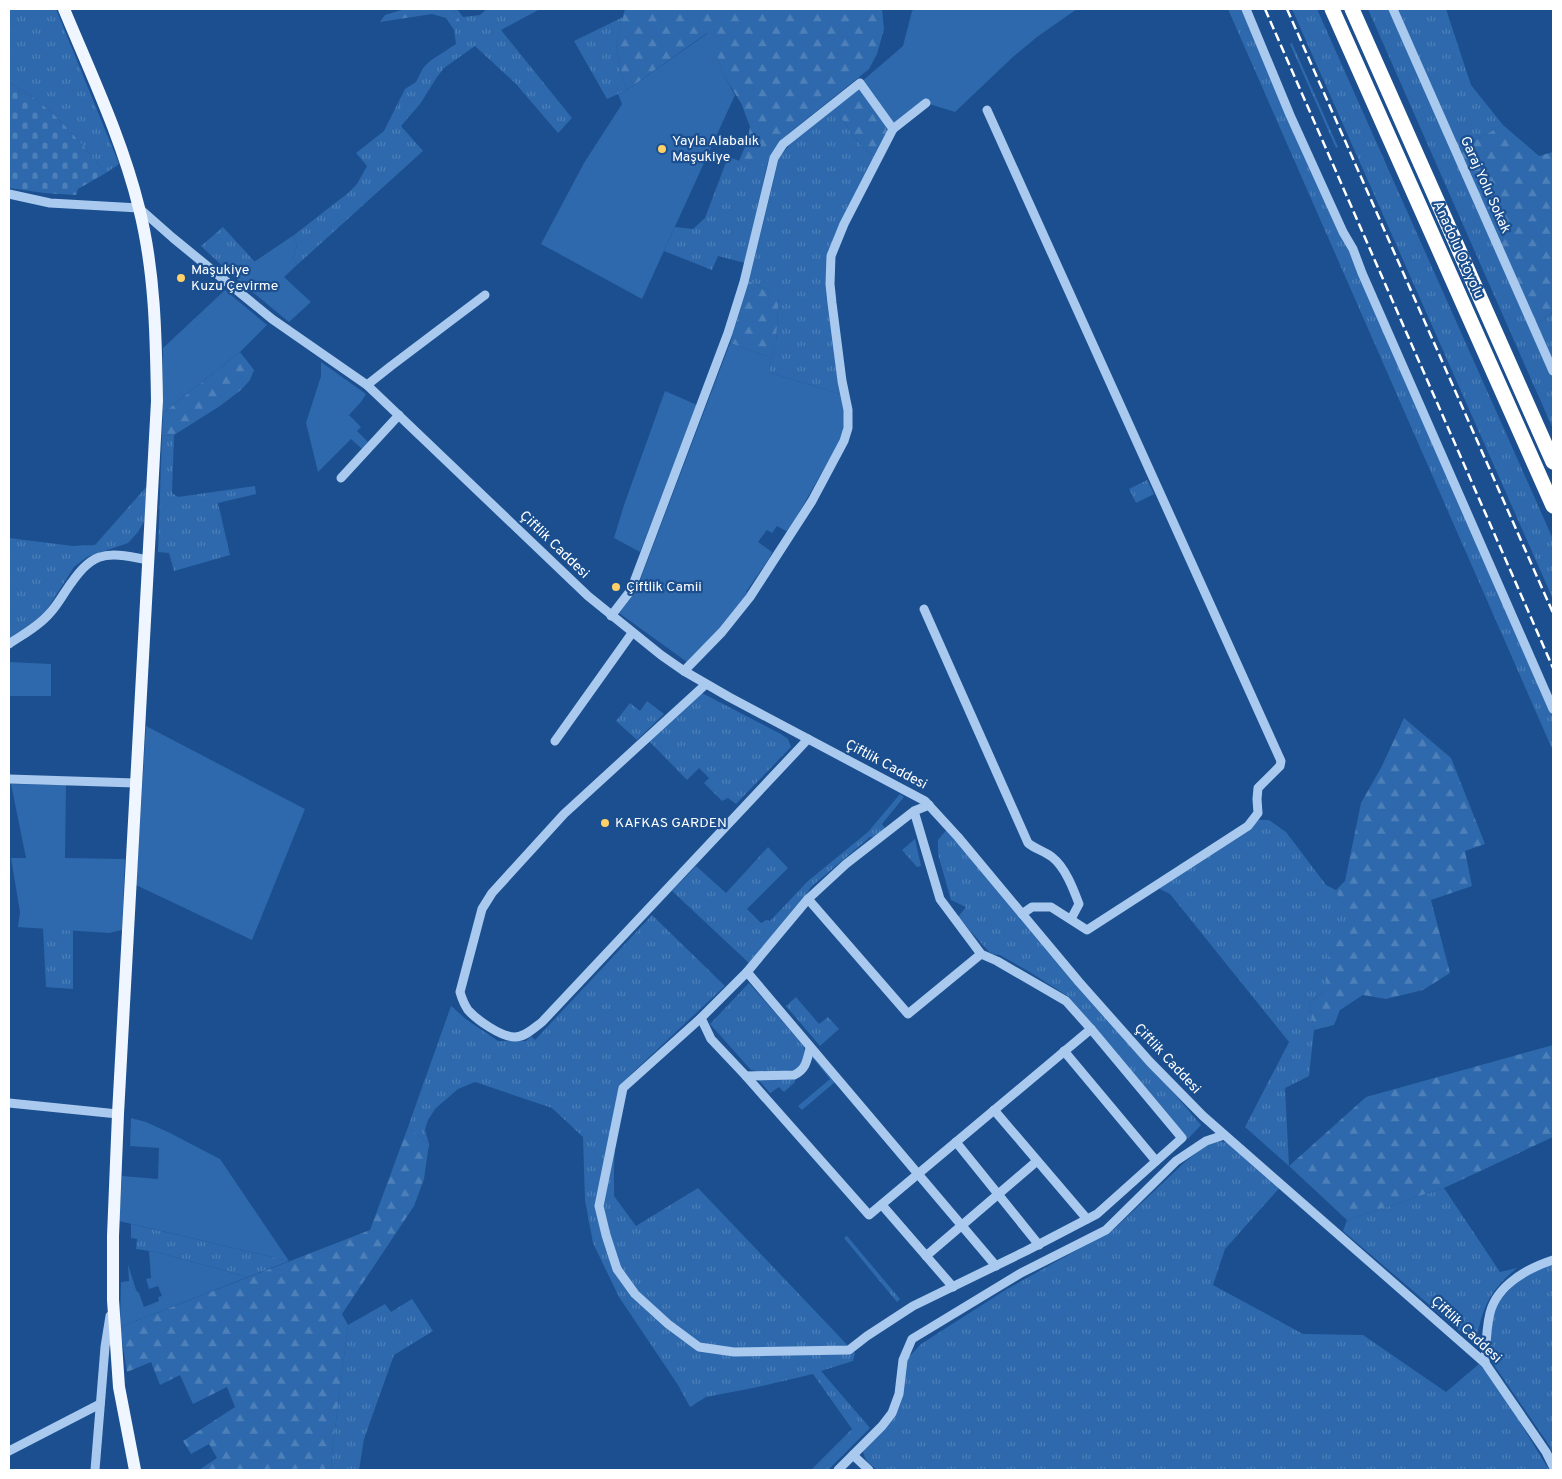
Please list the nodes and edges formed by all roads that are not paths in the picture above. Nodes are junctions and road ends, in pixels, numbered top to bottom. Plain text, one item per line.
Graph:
1 (64, 9) edge
2 (1246, 9) edge
3 (1332, 9) edge
4 (1352, 9) edge
5 (1393, 9) edge
6 (926, 103) dead end
7 (987, 110) dead end
8 (893, 129) junction
9 (9, 194) edge
10 (139, 208) junction
11 (485, 295) dead end
12 (1553, 372) edge
13 (367, 385) junction
14 (399, 415) junction
15 (1553, 462) edge
16 (341, 478) dead end
17 (1553, 506) edge
18 (148, 560) junction
19 (924, 609) dead end
20 (611, 616) junction
21 (632, 633) junction
22 (9, 644) edge
23 (684, 671) junction
24 (706, 684) junction
25 (1553, 709) edge
26 (808, 739) junction
27 (556, 741) dead end
28 (9, 779) edge
29 (135, 783) junction
30 (929, 805) junction
31 (914, 811) junction
32 (808, 899) junction
33 (1022, 914) junction
34 (1071, 919) junction
35 (981, 954) junction
36 (747, 972) junction
37 (702, 1018) junction
38 (1091, 1029) junction
39 (810, 1048) junction
40 (1064, 1052) junction
41 (746, 1076) junction
42 (9, 1102) edge
43 (994, 1110) junction
44 (118, 1114) junction
45 (1224, 1135) junction
46 (956, 1142) junction
47 (1037, 1161) junction
48 (1156, 1161) junction
49 (918, 1174) junction
50 (998, 1194) junction
51 (882, 1204) junction
52 (1087, 1219) junction
53 (961, 1225) junction
54 (1038, 1245) junction
55 (926, 1256) junction
56 (1553, 1260) edge
57 (996, 1266) junction
58 (953, 1287) junction
59 (113, 1300) junction
60 (1485, 1363) junction
61 (100, 1404) junction
62 (9, 1451) edge
63 (854, 1455) junction
64 (1553, 1466) edge
65 (95, 1470) edge
66 (134, 1470) edge
67 (838, 1470) edge
68 (869, 1470) edge

1 - 10 main road
2 - 25 street
3 - 17 highway, Anadolu Otoyolu
4 - 15 highway, Anadolu Otoyolu
5 - 12 street, Garaj Yolu Sokak
6 - 8 street
7 - 34 street
8 - 20 street
8 - 23 street
9 - 10 street
10 - 13 street, Çiftlik Caddesi
10 - 18 main road
11 - 13 street
13 - 14 street, Çiftlik Caddesi
14 - 16 street
14 - 20 street, Çiftlik Caddesi
18 - 22 street
18 - 29 main road
19 - 34 street
20 - 21 street, Çiftlik Caddesi
21 - 23 street, Çiftlik Caddesi
21 - 27 street
23 - 24 street, Çiftlik Caddesi
24 - 26 street, Çiftlik Caddesi
24 - 26 street
26 - 30 street, Çiftlik Caddesi
28 - 29 street
29 - 44 main road
30 - 31 street
30 - 33 street, Çiftlik Caddesi
31 - 32 street
31 - 35 street
32 - 35 street
32 - 36 street
33 - 34 street
33 - 45 street, Çiftlik Caddesi
35 - 38 street
36 - 37 street
36 - 39 street
37 - 41 street
37 - 58 street
38 - 40 street
38 - 48 street
39 - 41 street
39 - 49 street
40 - 43 street
40 - 48 street
41 - 51 street
42 - 44 street
43 - 46 street
43 - 47 street
44 - 59 main road
45 - 60 street, Çiftlik Caddesi
45 - 63 street
46 - 49 street
46 - 50 street
47 - 50 street
47 - 52 street
48 - 52 street
49 - 51 street
49 - 53 street
50 - 53 street
50 - 54 street
51 - 55 street
52 - 54 street
53 - 55 street
53 - 57 street
54 - 57 street
55 - 58 street
56 - 60 street
57 - 58 street
59 - 61 street
59 - 66 main road
60 - 64 street, Çiftlik Caddesi
61 - 62 street
61 - 65 street
63 - 67 street
63 - 68 street

